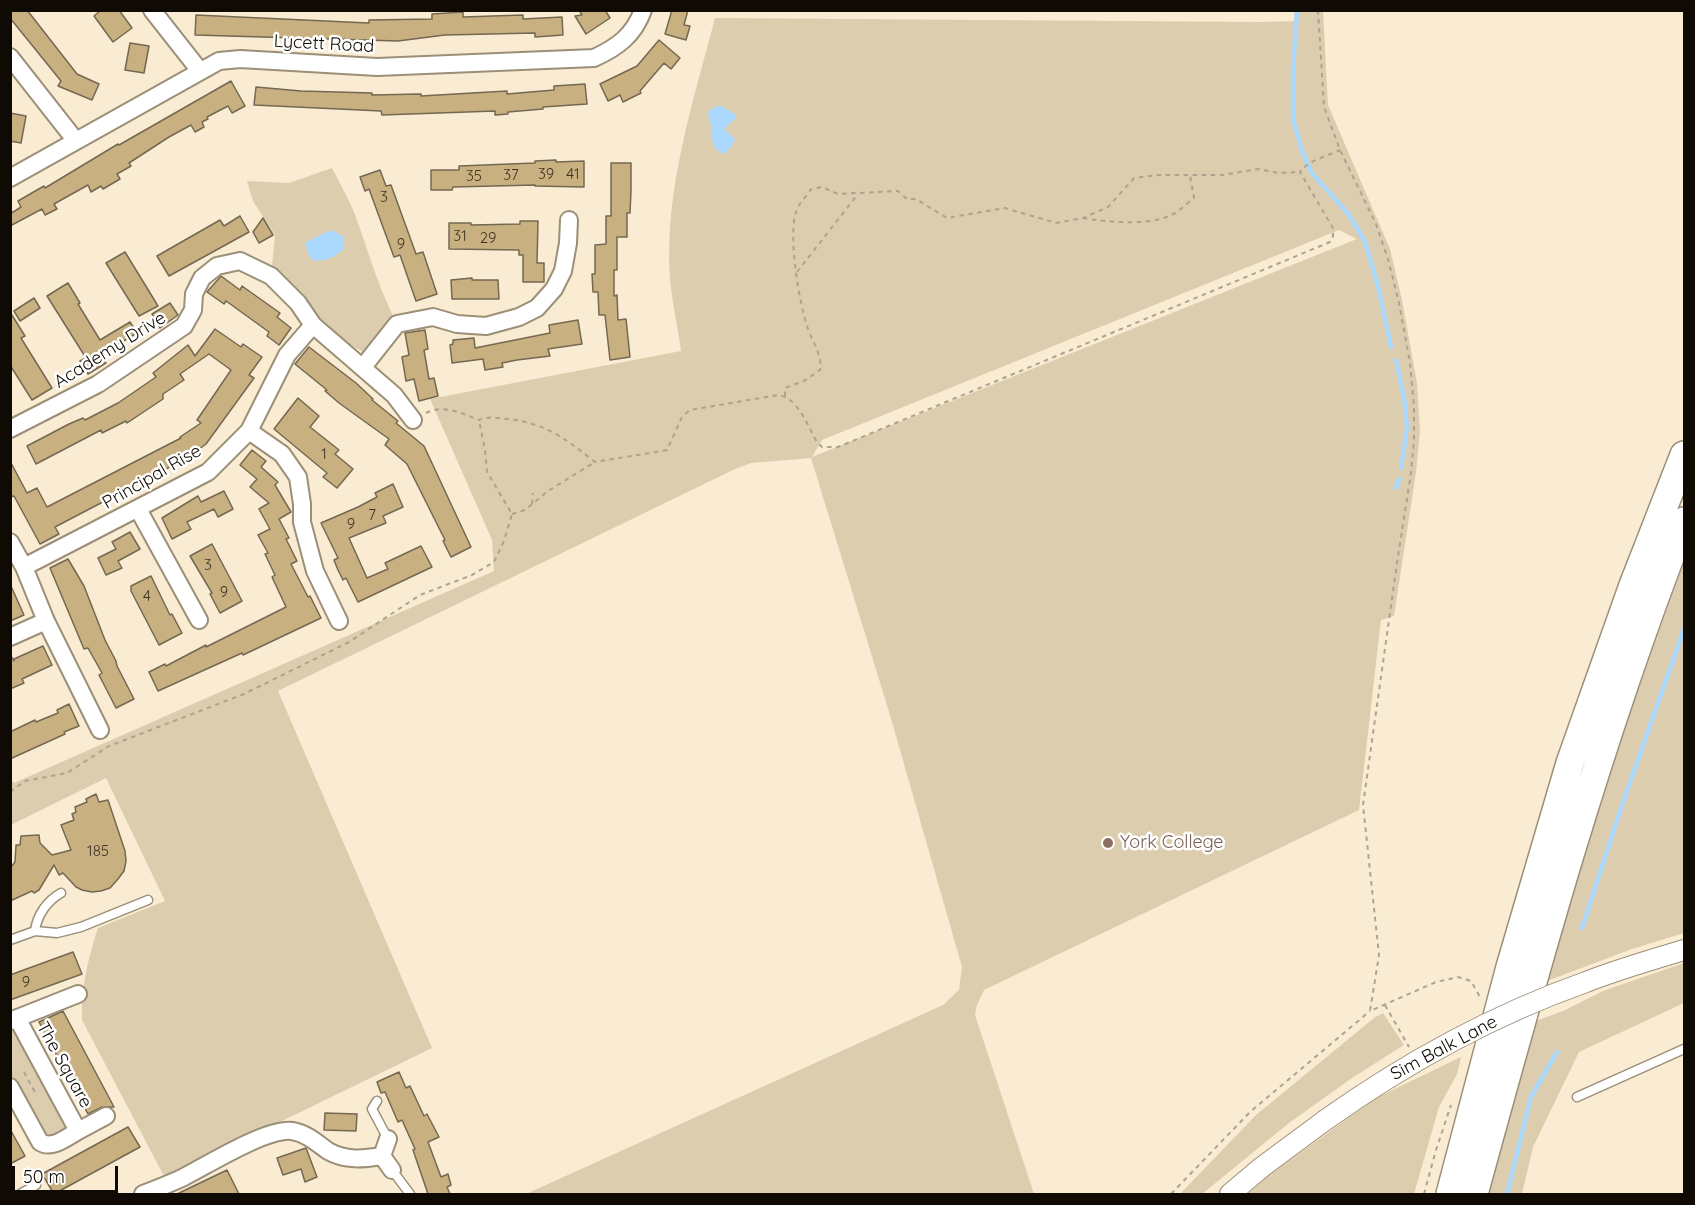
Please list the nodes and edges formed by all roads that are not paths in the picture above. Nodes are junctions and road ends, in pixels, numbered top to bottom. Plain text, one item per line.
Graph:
1 (152, 10) edge
2 (644, 10) edge
3 (10, 57) edge
4 (200, 72) junction
5 (76, 141) junction
6 (10, 178) edge
7 (569, 220) dead end
8 (313, 325) junction
9 (363, 367) junction
10 (413, 420) road end
11 (10, 429) edge
12 (249, 431) junction
13 (1684, 455) edge
14 (138, 509) junction
15 (1684, 521) edge
16 (10, 542) edge
17 (24, 567) junction
18 (200, 620) dead end
19 (46, 621) junction
20 (339, 621) dead end
21 (10, 637) edge
22 (100, 730) dead end
23 (62, 893) dead end
24 (148, 900) dead end
25 (35, 931) junction
26 (10, 940) edge
27 (1684, 950) edge
28 (78, 994) dead end
29 (14, 1020) edge
30 (1684, 1049) edge
31 (12, 1090) edge
32 (1577, 1097) dead end
33 (377, 1101) dead end
34 (106, 1116) dead end
35 (78, 1131) junction
36 (388, 1139) joint
37 (387, 1163) junction
38 (36, 1185) dead end
39 (20, 1194) edge
40 (143, 1194) edge
41 (410, 1194) edge
42 (1230, 1194) edge
43 (1450, 1194) edge
44 (1474, 1194) edge

1 - 4 street
2 - 4 street, Lycett Road
3 - 5 street
4 - 5 street, Lycett Road
5 - 6 street, Lycett Road
7 - 9 street
8 - 9 street
8 - 11 street, Academy Drive
8 - 12 street, Principal Rise
9 - 10 street
12 - 14 street, Principal Rise
12 - 20 street
13 - 43 highway
14 - 17 street, Principal Rise
14 - 18 street
15 - 44 highway
16 - 17 street
17 - 19 street
19 - 21 street
19 - 22 street
23 - 25 lane
24 - 25 lane
25 - 26 lane
27 - 42 street, Sim Balk Lane, bridge
28 - 29 street, The Square
29 - 35 street, The Square
30 - 32 lane
31 - 35 street, The Square
33 - 36 lane
34 - 35 street, The Square
36 - 37 street
37 - 40 street
37 - 41 lane
38 - 39 lane

